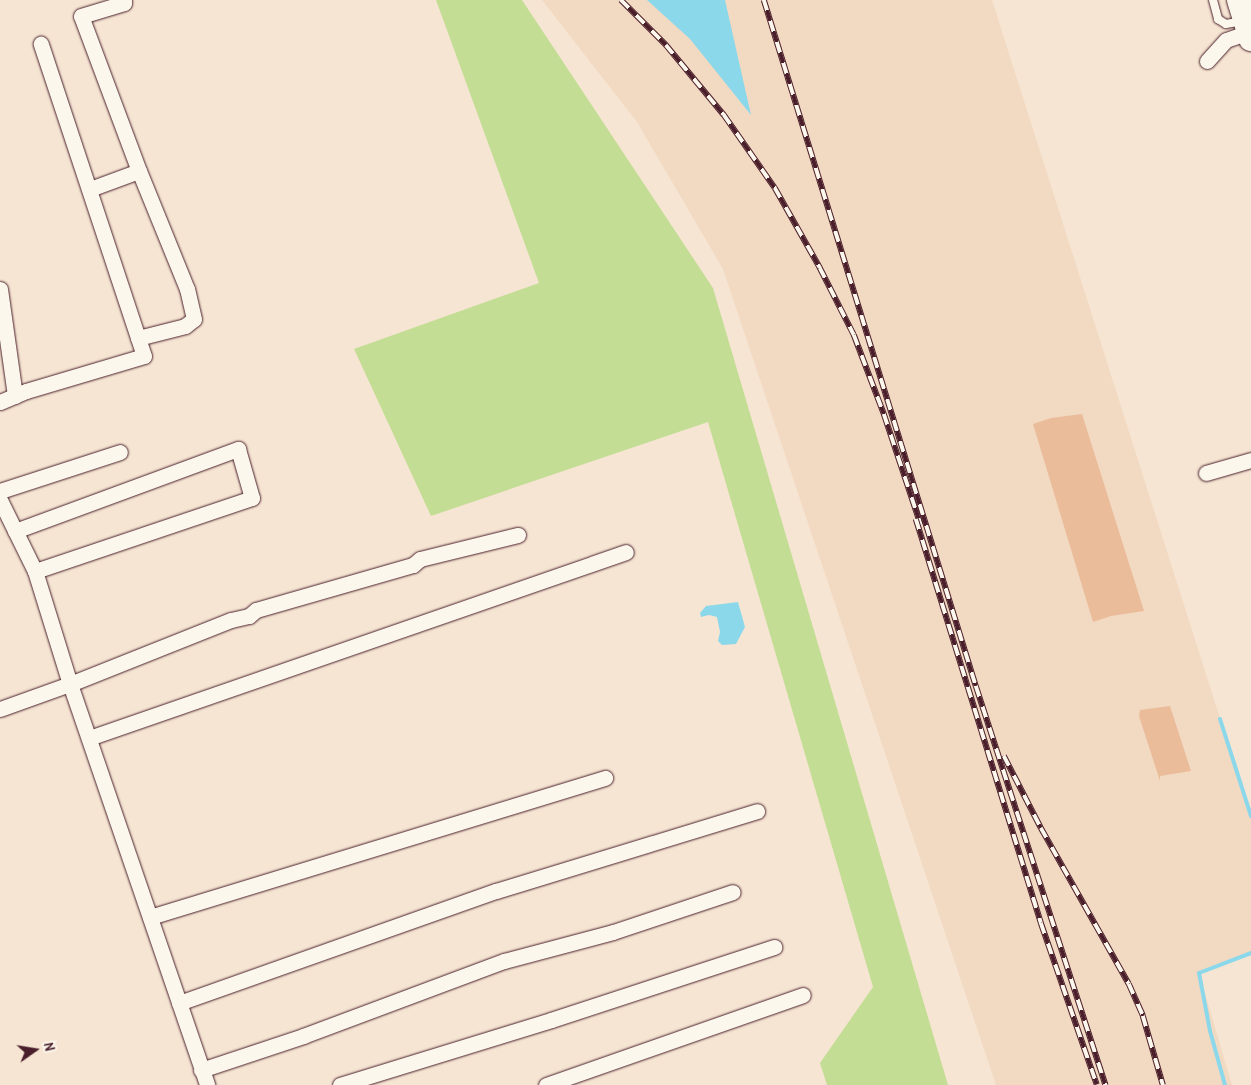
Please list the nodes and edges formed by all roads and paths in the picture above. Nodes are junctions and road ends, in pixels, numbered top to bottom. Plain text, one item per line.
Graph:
1 (1213, 0) edge
2 (127, 1) edge
3 (1246, 23) edge
4 (41, 44) dead end
5 (1207, 61) dead end
6 (139, 171) junction
7 (90, 189) junction
8 (0, 289) edge
9 (138, 338) junction
10 (15, 396) junction
11 (0, 402) edge
12 (120, 452) dead end
13 (1251, 460) edge
14 (1206, 473) dead end
15 (0, 491) edge
16 (0, 500) edge
17 (21, 529) junction
18 (518, 535) dead end
19 (626, 552) dead end
20 (41, 568) junction
21 (70, 684) junction
22 (0, 709) edge
23 (89, 738) junction
24 (605, 778) dead end
25 (758, 811) dead end
26 (734, 892) dead end
27 (150, 916) junction
28 (774, 947) dead end
29 (803, 995) dead end
30 (179, 1003) junction
31 (201, 1070) junction
32 (207, 1085) edge
33 (340, 1085) edge
34 (546, 1085) edge

1 - 3 lane
2 - 6 street
3 - 5 street
4 - 7 street
6 - 7 street
6 - 9 street
7 - 9 street
8 - 10 street
9 - 10 street
10 - 11 street
12 - 15 street
13 - 14 street
16 - 17 street
17 - 20 street
17 - 20 street
18 - 21 street
19 - 23 street
20 - 21 street
21 - 22 street
21 - 23 street
23 - 27 street
24 - 27 street
25 - 30 street
26 - 31 street
27 - 30 street
28 - 33 street
29 - 34 street
30 - 31 street
31 - 32 street

